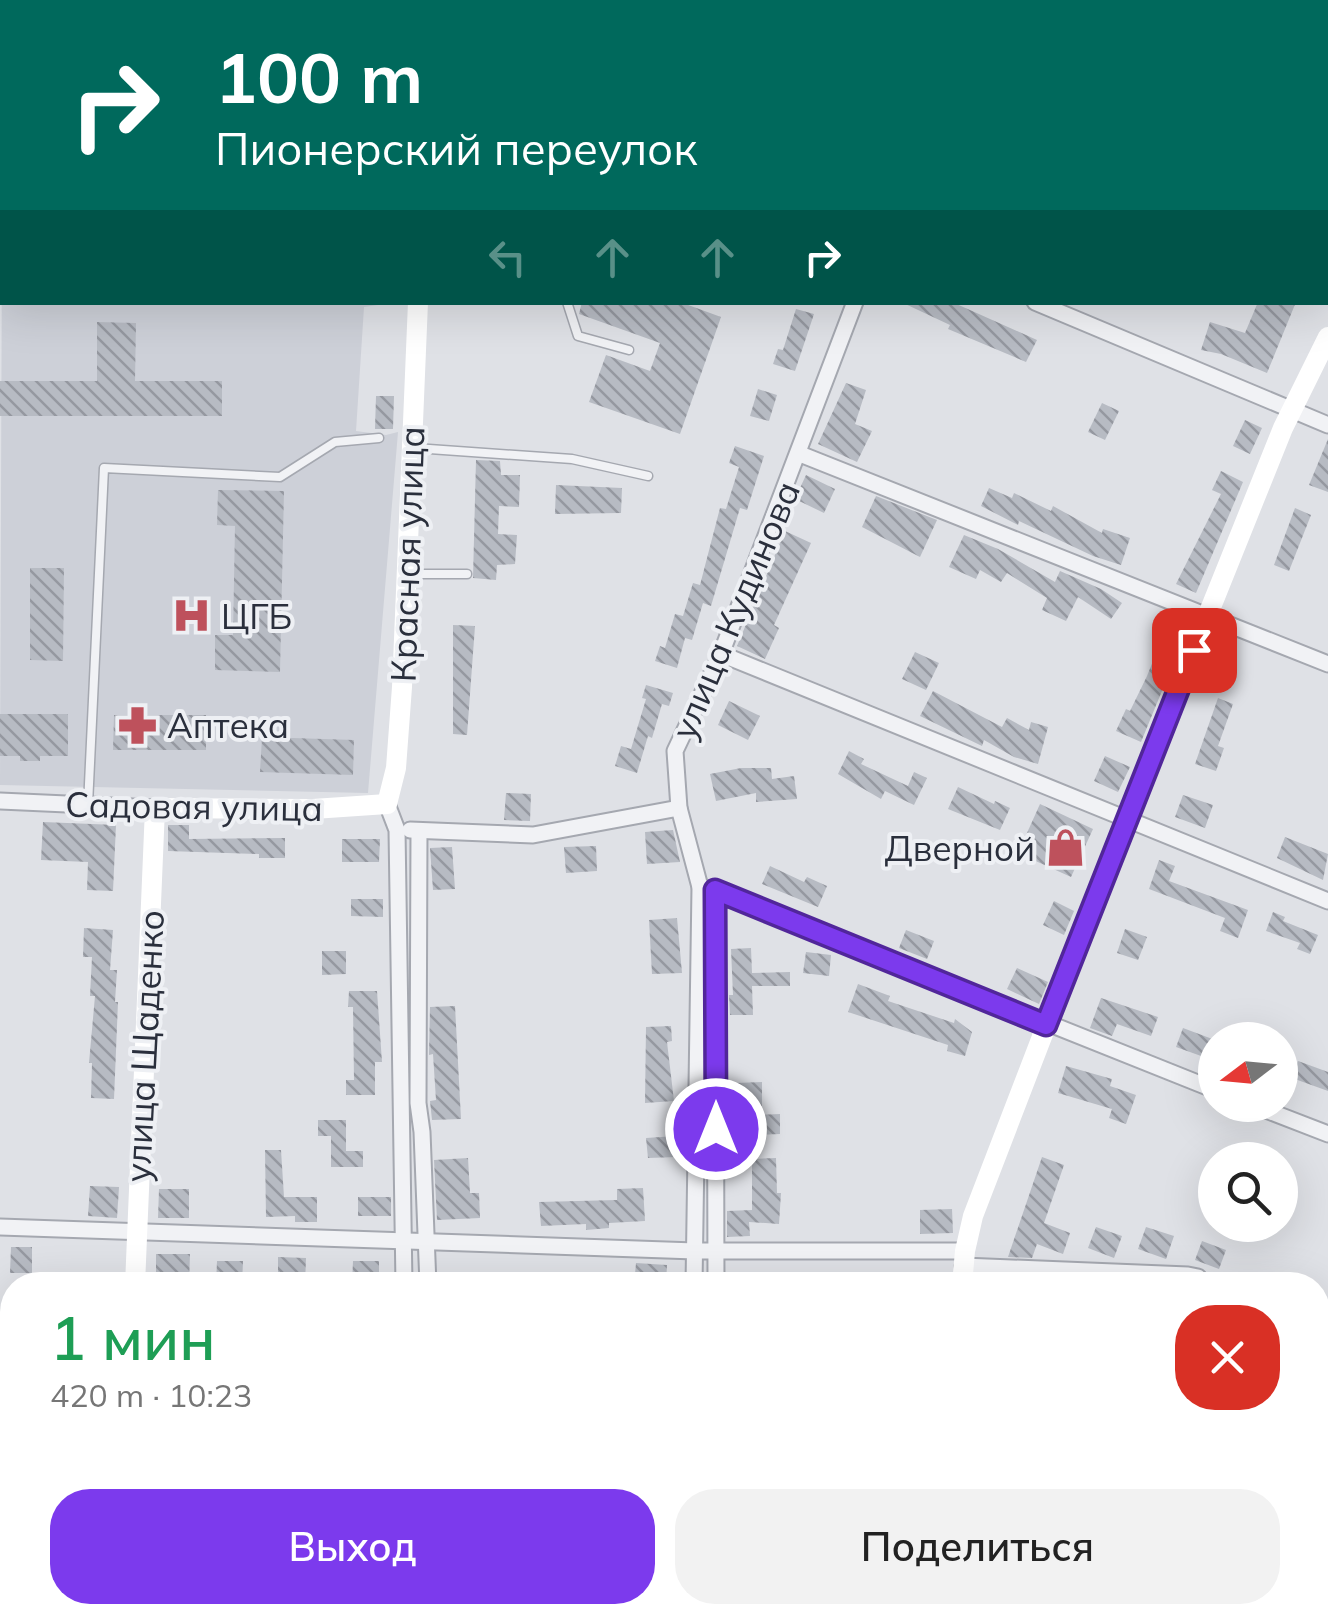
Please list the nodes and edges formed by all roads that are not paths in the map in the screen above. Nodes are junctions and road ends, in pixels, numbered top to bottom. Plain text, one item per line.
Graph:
1 (418, 305) edge
2 (568, 305) edge
3 (853, 305) edge
4 (1042, 305) edge
5 (1328, 338) edge
6 (628, 350) dead end
7 (1291, 408) junction
8 (1328, 424) edge
9 (379, 438) dead end
10 (411, 448) junction
11 (800, 454) junction
12 (648, 476) dead end
13 (406, 574) junction
14 (467, 574) dead end
15 (1208, 616) junction
16 (721, 654) junction
17 (1328, 664) edge
18 (0, 801) edge
19 (387, 804) junction
20 (88, 806) junction
21 (156, 808) junction
22 (679, 808) junction
23 (1125, 821) junction
24 (398, 830) junction
25 (419, 831) junction
26 (707, 888) junction
27 (1328, 901) edge
28 (1046, 1025) junction
29 (1198, 1083) edge
30 (1297, 1122) edge
31 (1328, 1134) edge
32 (0, 1226) edge
33 (136, 1232) junction
34 (404, 1240) junction
35 (427, 1240) junction
36 (716, 1249) junction
37 (695, 1251) junction
38 (963, 1267) edge
39 (134, 1272) edge
40 (404, 1272) edge
41 (428, 1272) edge
42 (694, 1272) edge
43 (716, 1272) edge
44 (1104, 1272) edge

1 - 10 street, Красная улица
2 - 6 lane
3 - 11 street, улица Кудинова
4 - 7 street
5 - 7 street
7 - 8 street
7 - 15 street
9 - 20 lane
10 - 12 lane
10 - 13 street, Красная улица
11 - 15 street
11 - 16 street, улица Кудинова
13 - 14 lane
13 - 19 street, Красная улица
15 - 17 street
15 - 23 street
16 - 22 street, улица Кудинова
16 - 23 street
18 - 20 street, Садовая улица
19 - 21 street, Садовая улица
19 - 24 street
20 - 21 street, Садовая улица
21 - 33 street, улица Щаденко
22 - 25 street
22 - 26 street, улица Кудинова
23 - 27 street
23 - 28 street
24 - 25 street
24 - 34 street
25 - 35 street
26 - 28 street
26 - 36 street, улица Кудинова
26 - 37 street, улица Кудинова
28 - 29 street
28 - 38 street
30 - 31 street
32 - 33 street
33 - 34 street
33 - 39 street, улица Щаденко
34 - 35 street
34 - 40 street
35 - 37 street
35 - 41 street
36 - 37 street
36 - 38 street
36 - 43 street, улица Кудинова
37 - 42 street, улица Кудинова
38 - 44 street

